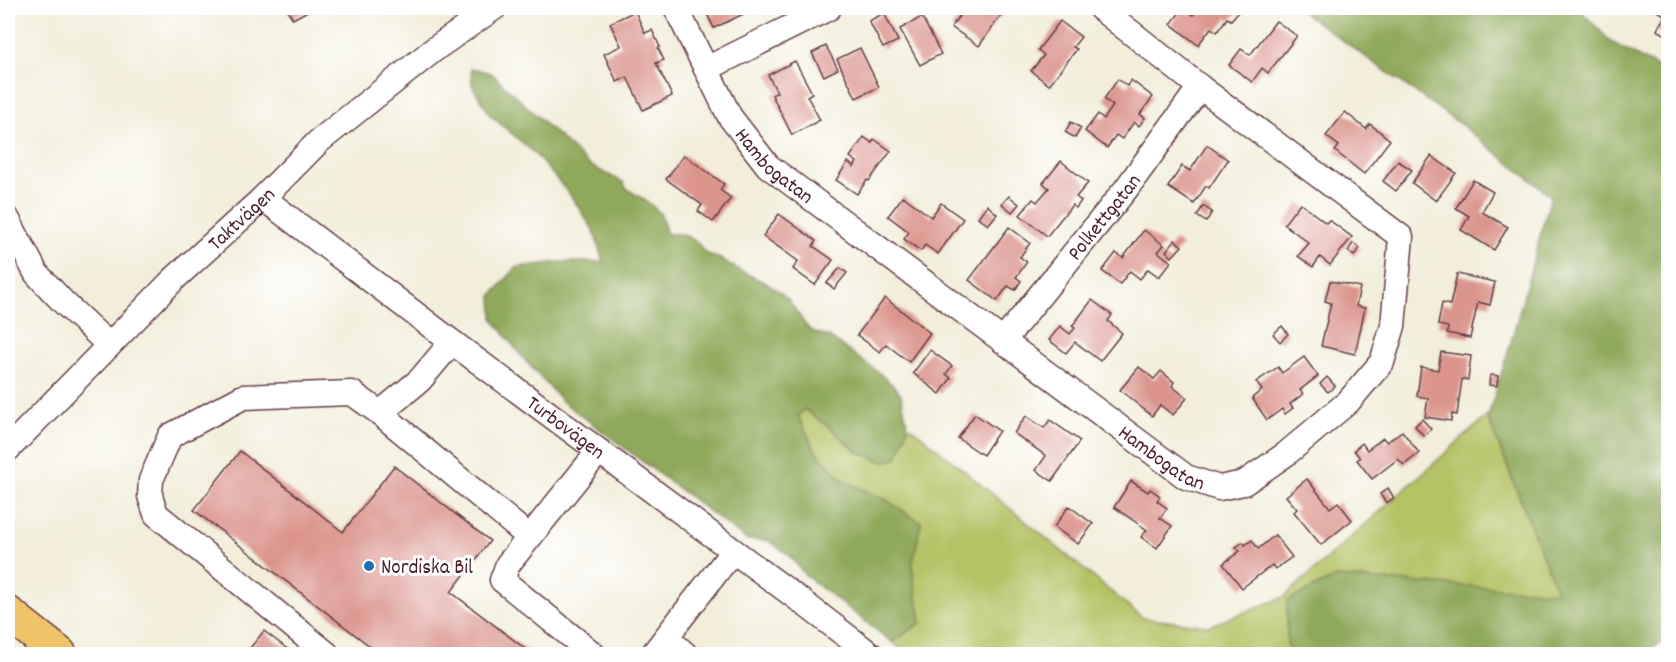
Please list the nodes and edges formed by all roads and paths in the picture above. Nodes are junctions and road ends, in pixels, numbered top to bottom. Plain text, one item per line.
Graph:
1 (494, 8) edge
2 (676, 8) edge
3 (829, 8) edge
4 (1100, 8) edge
5 (706, 69) junction
6 (1200, 87) junction
7 (263, 198) junction
8 (8, 220) edge
9 (1003, 341) junction
10 (452, 342) junction
11 (109, 345) junction
12 (380, 413) junction
13 (8, 449) edge
14 (599, 451) junction
15 (529, 537) junction
16 (733, 551) junction
17 (8, 613) edge
18 (8, 638) edge
19 (660, 646) edge
20 (30, 654) edge
21 (60, 654) edge
22 (327, 654) edge
23 (593, 654) edge
24 (686, 654) edge
25 (870, 654) edge

1 - 7 street, Taktvägen
2 - 5 street, Hambogatan
3 - 5 street
4 - 6 street, Hambogatan
5 - 9 street, Hambogatan
6 - 9 street, Polkettgatan
6 - 9 street, Hambogatan
7 - 10 street, Turbovägen
7 - 11 street, Taktvägen
8 - 11 street
10 - 12 street
10 - 14 street, Turbovägen
11 - 13 street, Taktvägen
12 - 15 street
12 - 22 street
14 - 15 street
14 - 16 street, Turbovägen
15 - 23 street
16 - 19 street
16 - 25 street, Turbovägen
17 - 21 highway
18 - 20 highway
19 - 24 street

